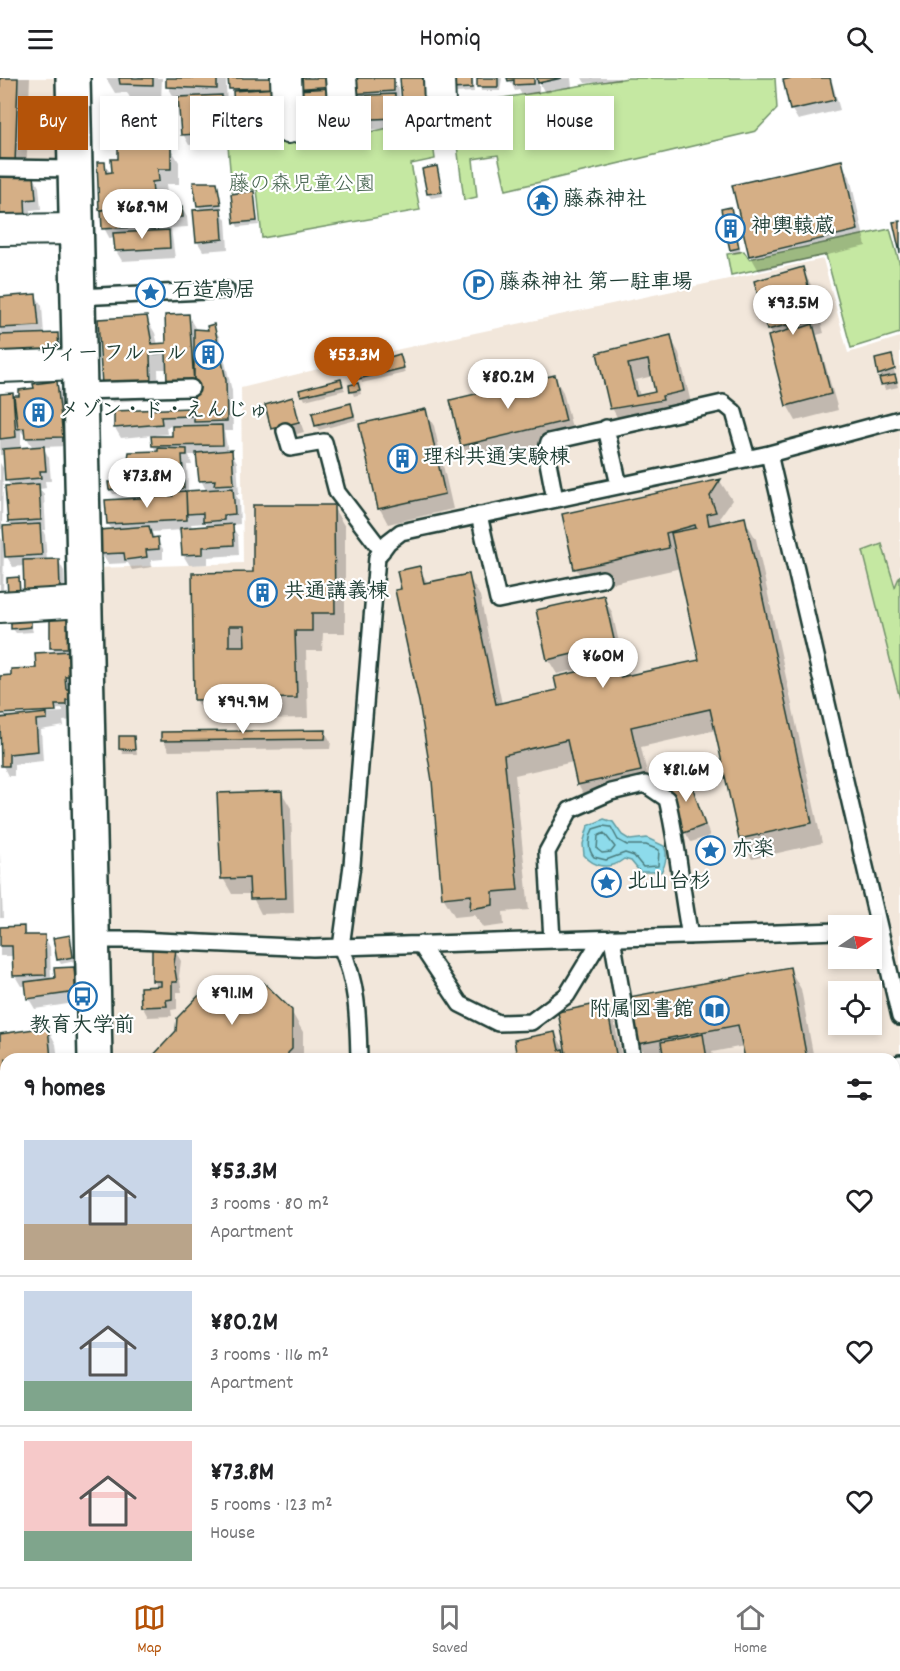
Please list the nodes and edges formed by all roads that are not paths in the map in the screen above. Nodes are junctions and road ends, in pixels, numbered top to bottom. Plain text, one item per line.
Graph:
1 (72, 78) edge
2 (286, 78) edge
3 (341, 78) edge
4 (343, 96) edge
5 (288, 128) dead end
6 (0, 168) edge
7 (75, 169) junction
8 (76, 229) junction
9 (0, 230) edge
10 (226, 290) dead end
11 (78, 297) junction
12 (0, 367) edge
13 (79, 377) junction
14 (191, 388) dead end
15 (900, 419) edge
16 (606, 428) junction
17 (285, 431) dead end
18 (769, 454) junction
19 (747, 458) junction
20 (620, 486) junction
21 (555, 499) junction
22 (479, 515) junction
23 (382, 551) junction
24 (602, 579) dead end
25 (84, 602) junction
26 (0, 608) edge
27 (872, 915) edge
28 (828, 931) edge
29 (690, 936) junction
30 (606, 939) junction
31 (91, 940) junction
32 (552, 940) junction
33 (420, 944) junction
34 (341, 947) junction
35 (882, 954) edge
36 (900, 1017) edge
37 (94, 1053) edge
38 (359, 1053) edge
39 (632, 1053) edge

1 - 7 street
2 - 5 street
3 - 4 street
6 - 7 lane
7 - 8 street
8 - 9 street
8 - 11 street
10 - 11 lane
11 - 13 street
12 - 13 street
13 - 14 lane
13 - 25 street
15 - 18 lane
16 - 19 lane
16 - 20 lane
16 - 21 lane
17 - 23 lane
18 - 19 lane
18 - 27 lane
19 - 20 lane
20 - 21 lane
21 - 22 lane
22 - 23 lane
22 - 24 lane
23 - 34 lane
25 - 26 street
25 - 31 street
28 - 29 lane
29 - 30 lane
29 - 32 lane
30 - 32 lane
30 - 33 lane
30 - 39 lane
31 - 34 lane
31 - 37 street
32 - 33 lane
33 - 34 lane
34 - 38 lane
35 - 36 lane

